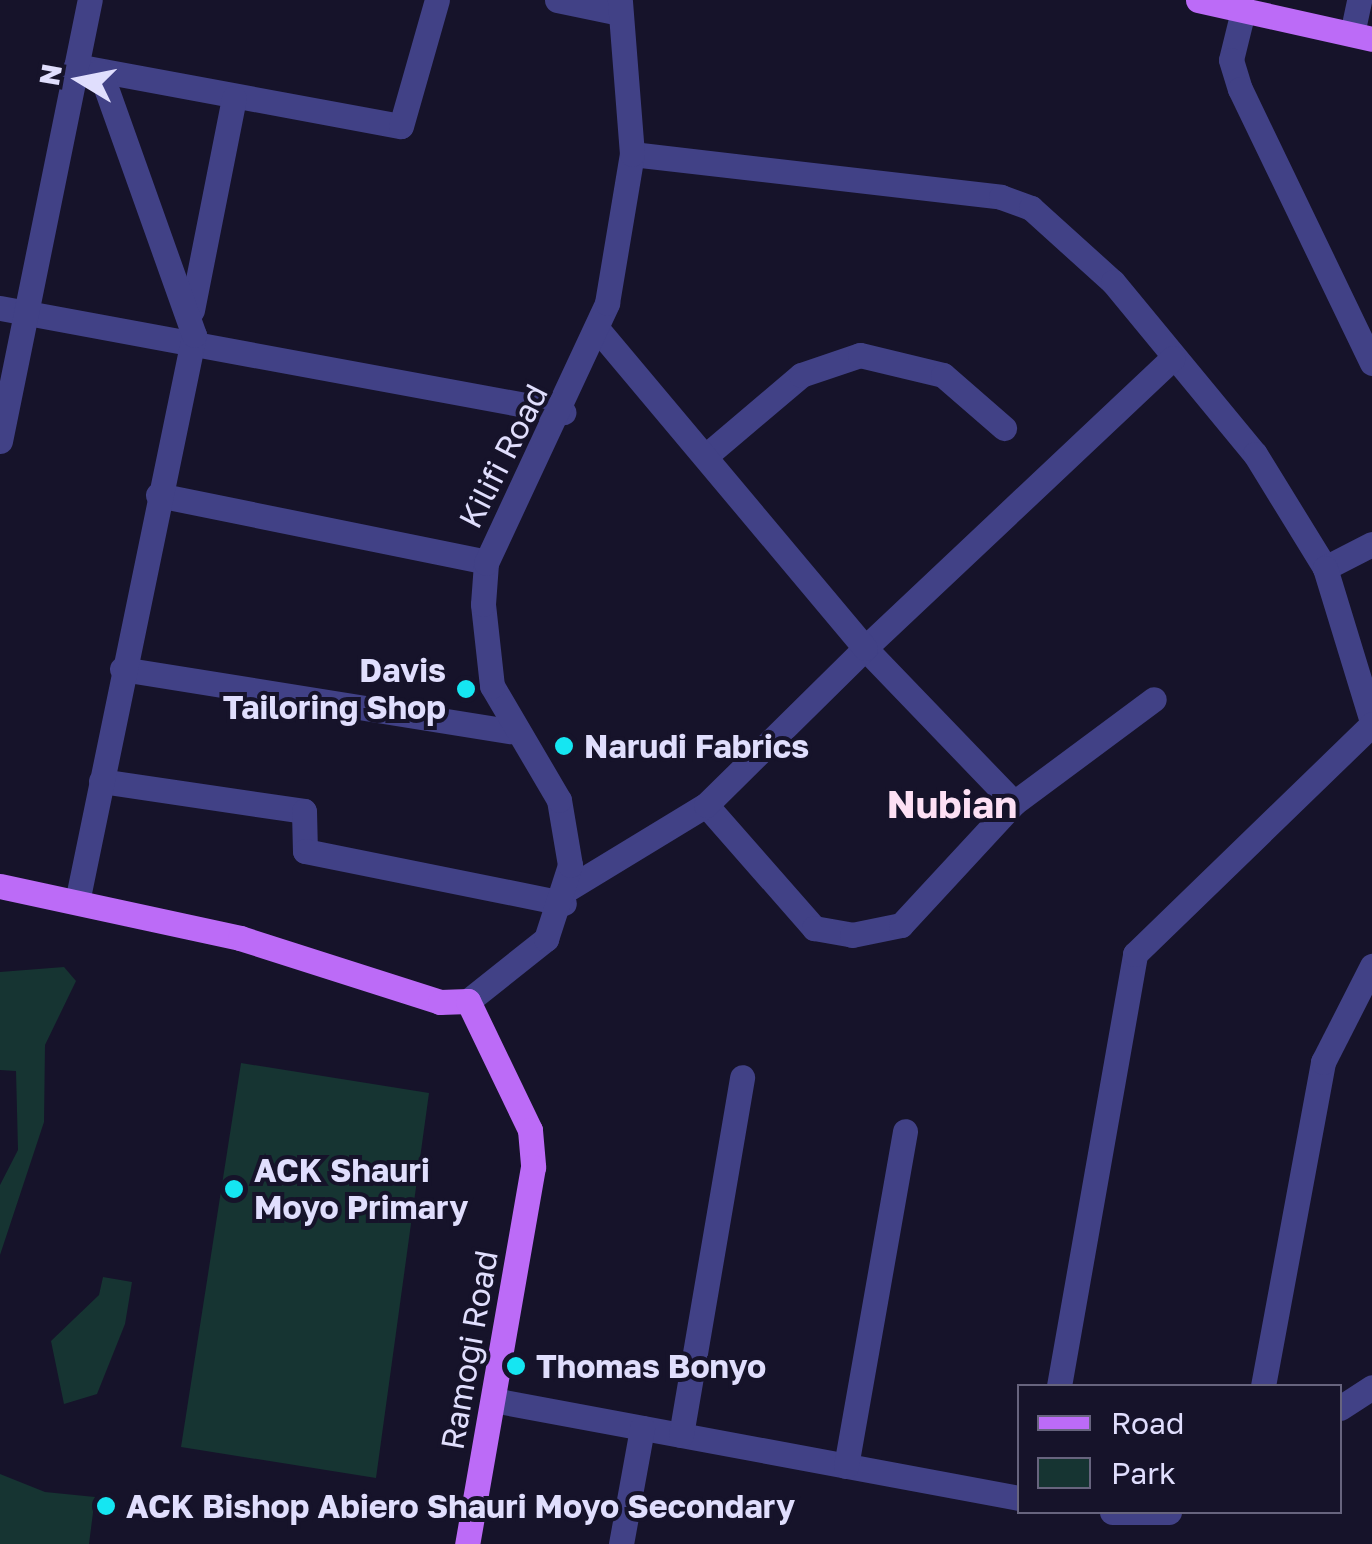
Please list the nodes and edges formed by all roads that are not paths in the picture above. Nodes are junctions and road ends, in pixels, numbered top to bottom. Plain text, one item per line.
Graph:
1 (90, 0) edge
2 (437, 0) edge
3 (557, 0) edge
4 (1198, 0) edge
5 (1359, 0) edge
6 (620, 6) edge
7 (1243, 12) junction
8 (1362, 37) edge
9 (88, 68) junction
10 (234, 98) junction
11 (632, 154) junction
12 (12, 310) edge
13 (192, 310) junction
14 (600, 332) junction
15 (194, 344) junction
16 (1173, 358) junction
17 (1372, 364) edge
18 (563, 412) junction
19 (1004, 428) dead end
20 (0, 441) edge
21 (708, 454) junction
22 (158, 495) junction
23 (1372, 544) edge
24 (486, 562) junction
25 (1325, 568) junction
26 (865, 648) junction
27 (122, 670) junction
28 (1154, 699) dead end
29 (1372, 723) edge
30 (511, 731) junction
31 (101, 782) junction
32 (1014, 803) junction
33 (706, 805) junction
34 (0, 886) edge
35 (565, 897) junction
36 (78, 902) junction
37 (1372, 966) edge
38 (468, 1001) junction
39 (742, 1076) dead end
40 (905, 1131) dead end
41 (1060, 1384) edge
42 (1263, 1384) edge
43 (1372, 1388) edge
44 (493, 1400) junction
45 (1342, 1407) edge
46 (642, 1428) junction
47 (682, 1435) junction
48 (846, 1466) junction
49 (1017, 1497) edge
50 (467, 1544) edge
51 (621, 1544) edge

1 - 9 street
2 - 10 street
3 - 6 street
4 - 7 main road
5 - 8 street
6 - 11 street, Kilifi Road
7 - 8 main road
7 - 17 street
9 - 10 street
9 - 12 street
9 - 13 street
10 - 13 street
11 - 14 street, Kilifi Road
11 - 16 street
12 - 15 street
12 - 20 street
13 - 15 street
14 - 18 street, Kilifi Road
14 - 21 street
15 - 18 street
15 - 22 street
16 - 25 street
16 - 26 street
18 - 24 street, Kilifi Road
19 - 21 street
21 - 26 street
22 - 24 street
22 - 27 street
23 - 25 street
24 - 30 street, Kilifi Road
25 - 29 street
26 - 32 street
26 - 33 street
27 - 30 street
27 - 31 street
28 - 32 street
29 - 41 street
30 - 35 street, Kilifi Road
31 - 35 street
31 - 36 street
32 - 33 street
33 - 35 street
34 - 36 main road
35 - 38 street, Kilifi Road
36 - 38 main road
37 - 42 street
38 - 44 main road, Ramogi Road
39 - 47 street
40 - 48 street
43 - 45 street
44 - 46 street
44 - 50 main road, Ramogi Road
46 - 47 street
46 - 51 street
47 - 48 street
48 - 49 street

